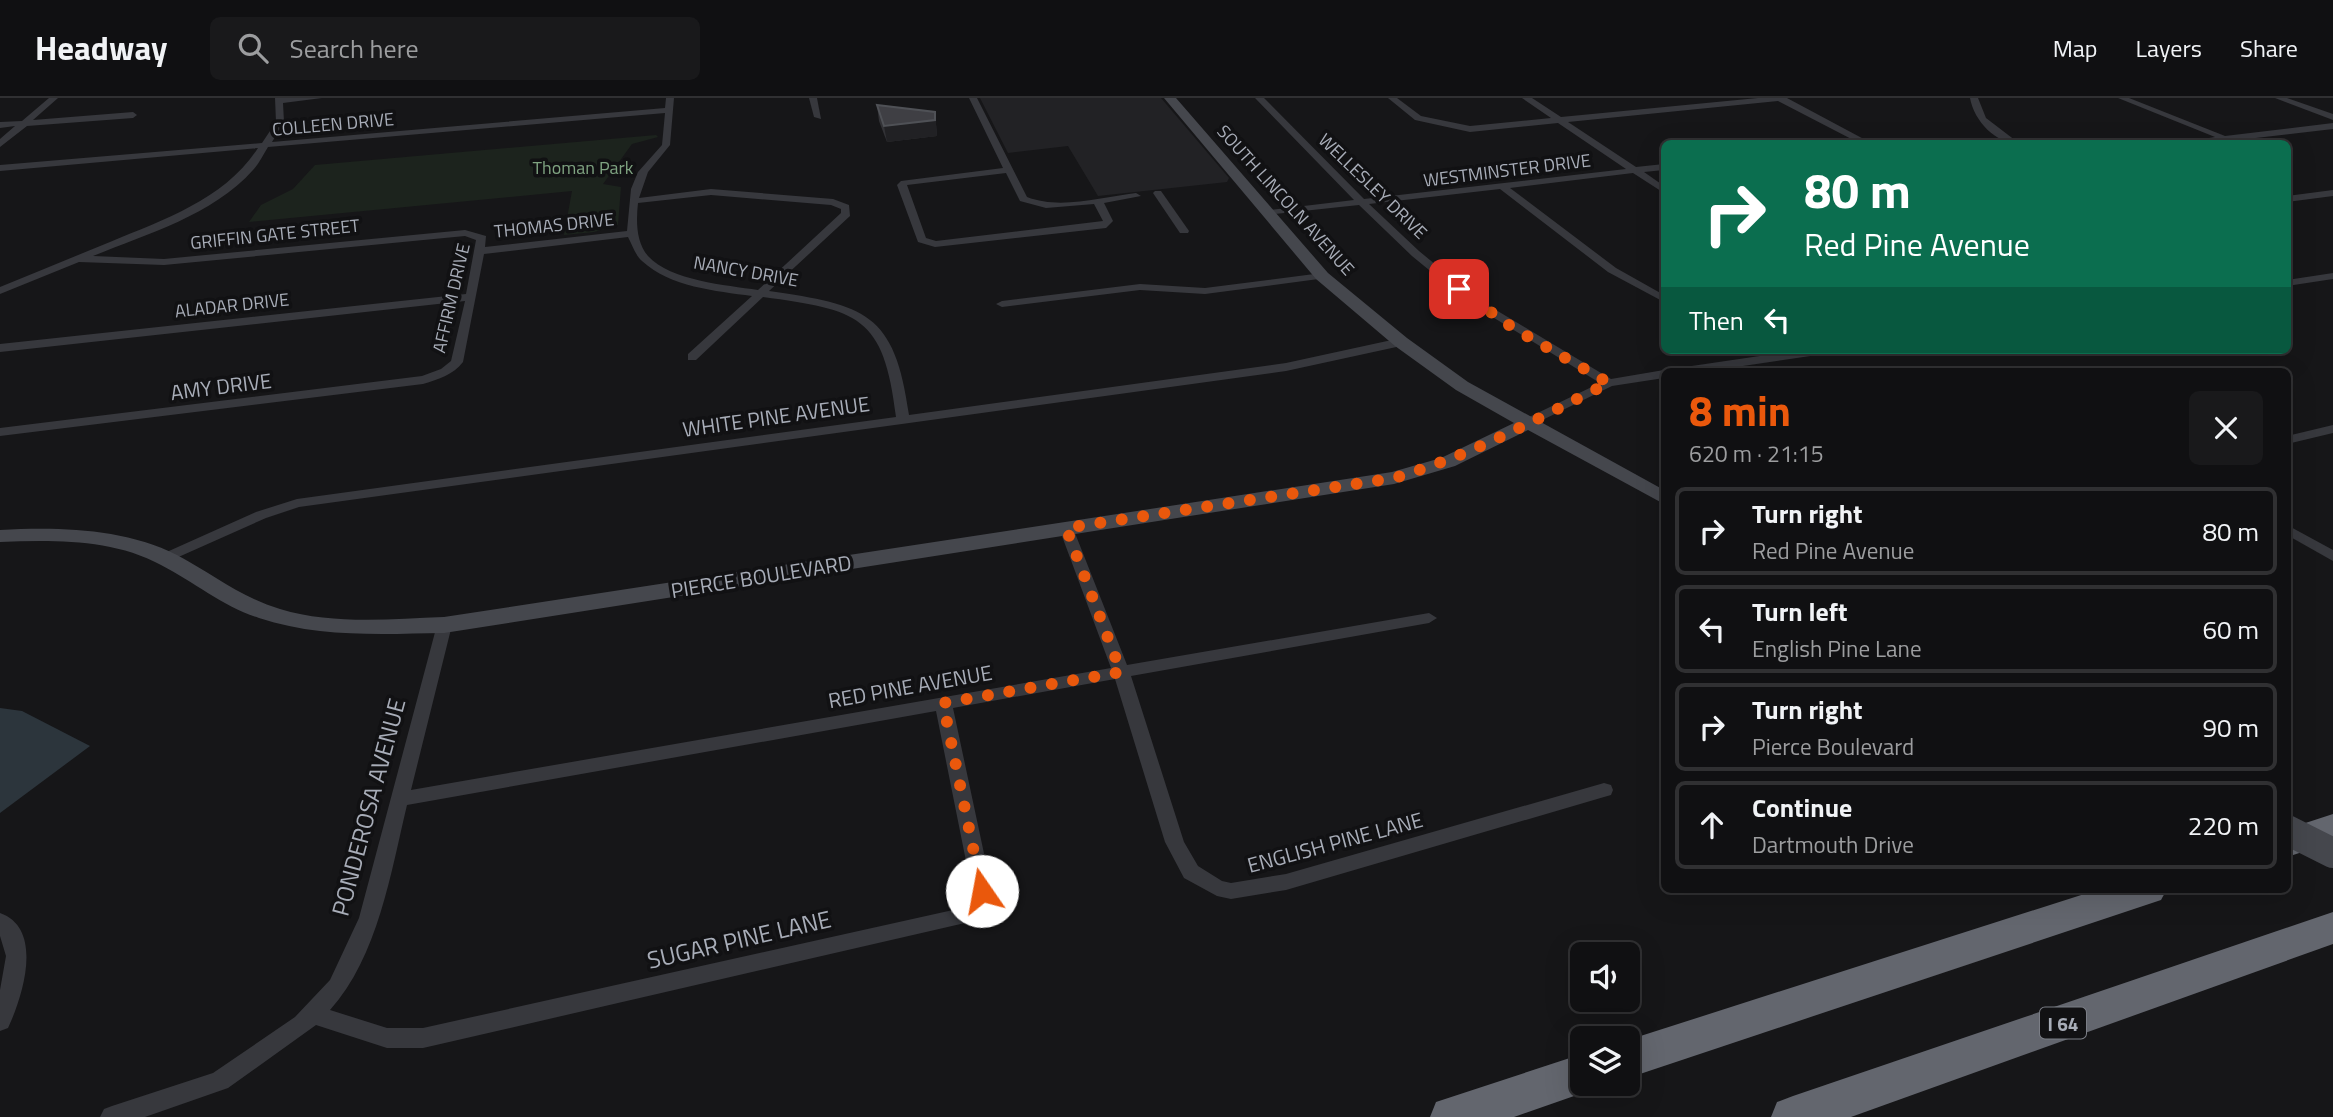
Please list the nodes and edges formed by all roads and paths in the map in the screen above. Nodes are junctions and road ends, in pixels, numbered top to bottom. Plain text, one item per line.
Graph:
1 (54, 98) edge
2 (318, 98) edge
3 (813, 98) edge
4 (972, 98) edge
5 (1170, 98) edge
6 (1259, 98) edge
7 (1392, 98) edge
8 (1526, 98) edge
9 (1653, 98) edge
10 (1780, 98) edge
11 (1974, 98) edge
12 (2122, 98) edge
13 (2279, 98) edge
14 (279, 100) edge
15 (669, 104) edge
16 (1673, 110) junction
17 (133, 115) dead end
18 (818, 117) dead end
19 (2333, 117) edge
20 (1562, 121) junction
21 (24, 123) junction
22 (0, 125) edge
23 (2333, 126) edge
24 (1464, 128) junction
25 (1435, 130) junction
26 (2225, 138) junction
27 (1862, 140) edge
28 (2010, 140) edge
29 (2209, 140) edge
30 (0, 144) edge
31 (261, 146) junction
32 (1661, 167) edge
33 (0, 168) edge
34 (1008, 170) junction
35 (1636, 170) junction
36 (1502, 186) junction
37 (1661, 188) edge
38 (1158, 193) dead end
39 (2333, 193) edge
40 (1136, 196) dead end
41 (2291, 198) edge
42 (1097, 200) junction
43 (634, 201) junction
44 (1363, 202) junction
45 (1269, 213) junction
46 (1184, 231) dead end
47 (474, 233) joint
48 (633, 233) junction
49 (479, 251) junction
50 (79, 259) junction
51 (1322, 276) junction
52 (2333, 276) edge
53 (2291, 282) edge
54 (0, 291) edge
55 (762, 293) junction
56 (468, 297) junction
57 (1661, 297) edge
58 (1002, 304) dead end
59 (1401, 342) junction
60 (0, 348) edge
61 (1776, 354) edge
62 (1795, 354) edge
63 (1780, 356) junction
64 (692, 357) dead end
65 (1704, 368) edge
66 (446, 372) joint
67 (1661, 374) edge
68 (1609, 383) junction
69 (903, 419) junction
70 (1526, 424) junction
71 (2333, 429) edge
72 (0, 432) edge
73 (2291, 439) edge
74 (1661, 496) edge
75 (1066, 528) junction
76 (2291, 532) edge
77 (0, 536) edge
78 (2333, 556) edge
79 (165, 558) junction
80 (1429, 618) dead end
81 (444, 625) junction
82 (1121, 672) junction
83 (943, 703) junction
84 (1604, 790) dead end
85 (399, 799) junction
86 (2333, 828) edge
87 (2291, 832) edge
88 (2291, 842) edge
89 (2333, 853) edge
90 (2136, 893) edge
91 (0, 922) edge
92 (2333, 928) edge
93 (311, 1014) junction
94 (0, 1021) edge
95 (1640, 1055) edge
96 (1570, 1078) edge
97 (112, 1117) edge
98 (1452, 1117) edge
99 (1793, 1117) edge

1 - 21 street
2 - 14 street
3 - 18 street
4 - 34 street
5 - 45 street, SOUTH LINCOLN AVENUE
6 - 44 street, WELLESLEY DRIVE
7 - 25 street
8 - 20 street
9 - 16 street
10 - 16 street
10 - 27 street
11 - 28 street
12 - 26 street
13 - 19 street
14 - 31 street
15 - 31 street, COLLEEN DRIVE
15 - 43 street
16 - 20 street
17 - 21 street
20 - 24 street
20 - 35 street
21 - 22 street
21 - 30 street
23 - 26 street
24 - 25 street
24 - 25 street
26 - 29 street
31 - 33 street, COLLEEN DRIVE
31 - 50 street
32 - 35 street, WESTMINSTER DRIVE
34 - 42 street
34 - 42 street
35 - 36 street, WESTMINSTER DRIVE
35 - 37 street
36 - 44 street, WESTMINSTER DRIVE
36 - 57 street
38 - 46 street
39 - 41 street
40 - 42 street
43 - 48 street
43 - 55 street
44 - 45 street, WESTMINSTER DRIVE
44 - 68 street, WELLESLEY DRIVE
45 - 51 street, SOUTH LINCOLN AVENUE
47 - 49 street, AFFIRM DRIVE
47 - 50 street, GRIFFIN GATE STREET
48 - 49 street, THOMAS DRIVE
48 - 55 street, NANCY DRIVE
49 - 56 street, AFFIRM DRIVE
50 - 54 street
51 - 58 street
51 - 59 street, SOUTH LINCOLN AVENUE
52 - 53 street
55 - 64 street
55 - 69 street, NANCY DRIVE
56 - 60 street, ALADAR DRIVE
56 - 66 street, AFFIRM DRIVE
59 - 69 street, WHITE PINE AVENUE
59 - 70 street, SOUTH LINCOLN AVENUE
61 - 63 street
62 - 63 street
63 - 65 street
66 - 72 street, AMY DRIVE
67 - 68 street
68 - 70 street
69 - 79 street, WHITE PINE AVENUE
70 - 74 street, SOUTH LINCOLN AVENUE
70 - 75 street, PIERCE BOULEVARD
71 - 73 street
75 - 81 street, PIERCE BOULEVARD
75 - 82 street, ENGLISH PINE LANE
76 - 78 street
77 - 79 street, PIERCE BOULEVARD
79 - 81 street, PIERCE BOULEVARD
80 - 82 street, RED PINE AVENUE
81 - 85 street, PONDEROSA AVENUE
82 - 83 street, RED PINE AVENUE
82 - 84 street, ENGLISH PINE LANE
83 - 85 street, RED PINE AVENUE
83 - 93 street, SUGAR PINE LANE
85 - 93 street, PONDEROSA AVENUE
86 - 88 highway
87 - 89 street, bridge
90 - 95 highway
91 - 94 street
92 - 99 highway, I 64
93 - 97 street, PONDEROSA AVENUE
96 - 98 highway

